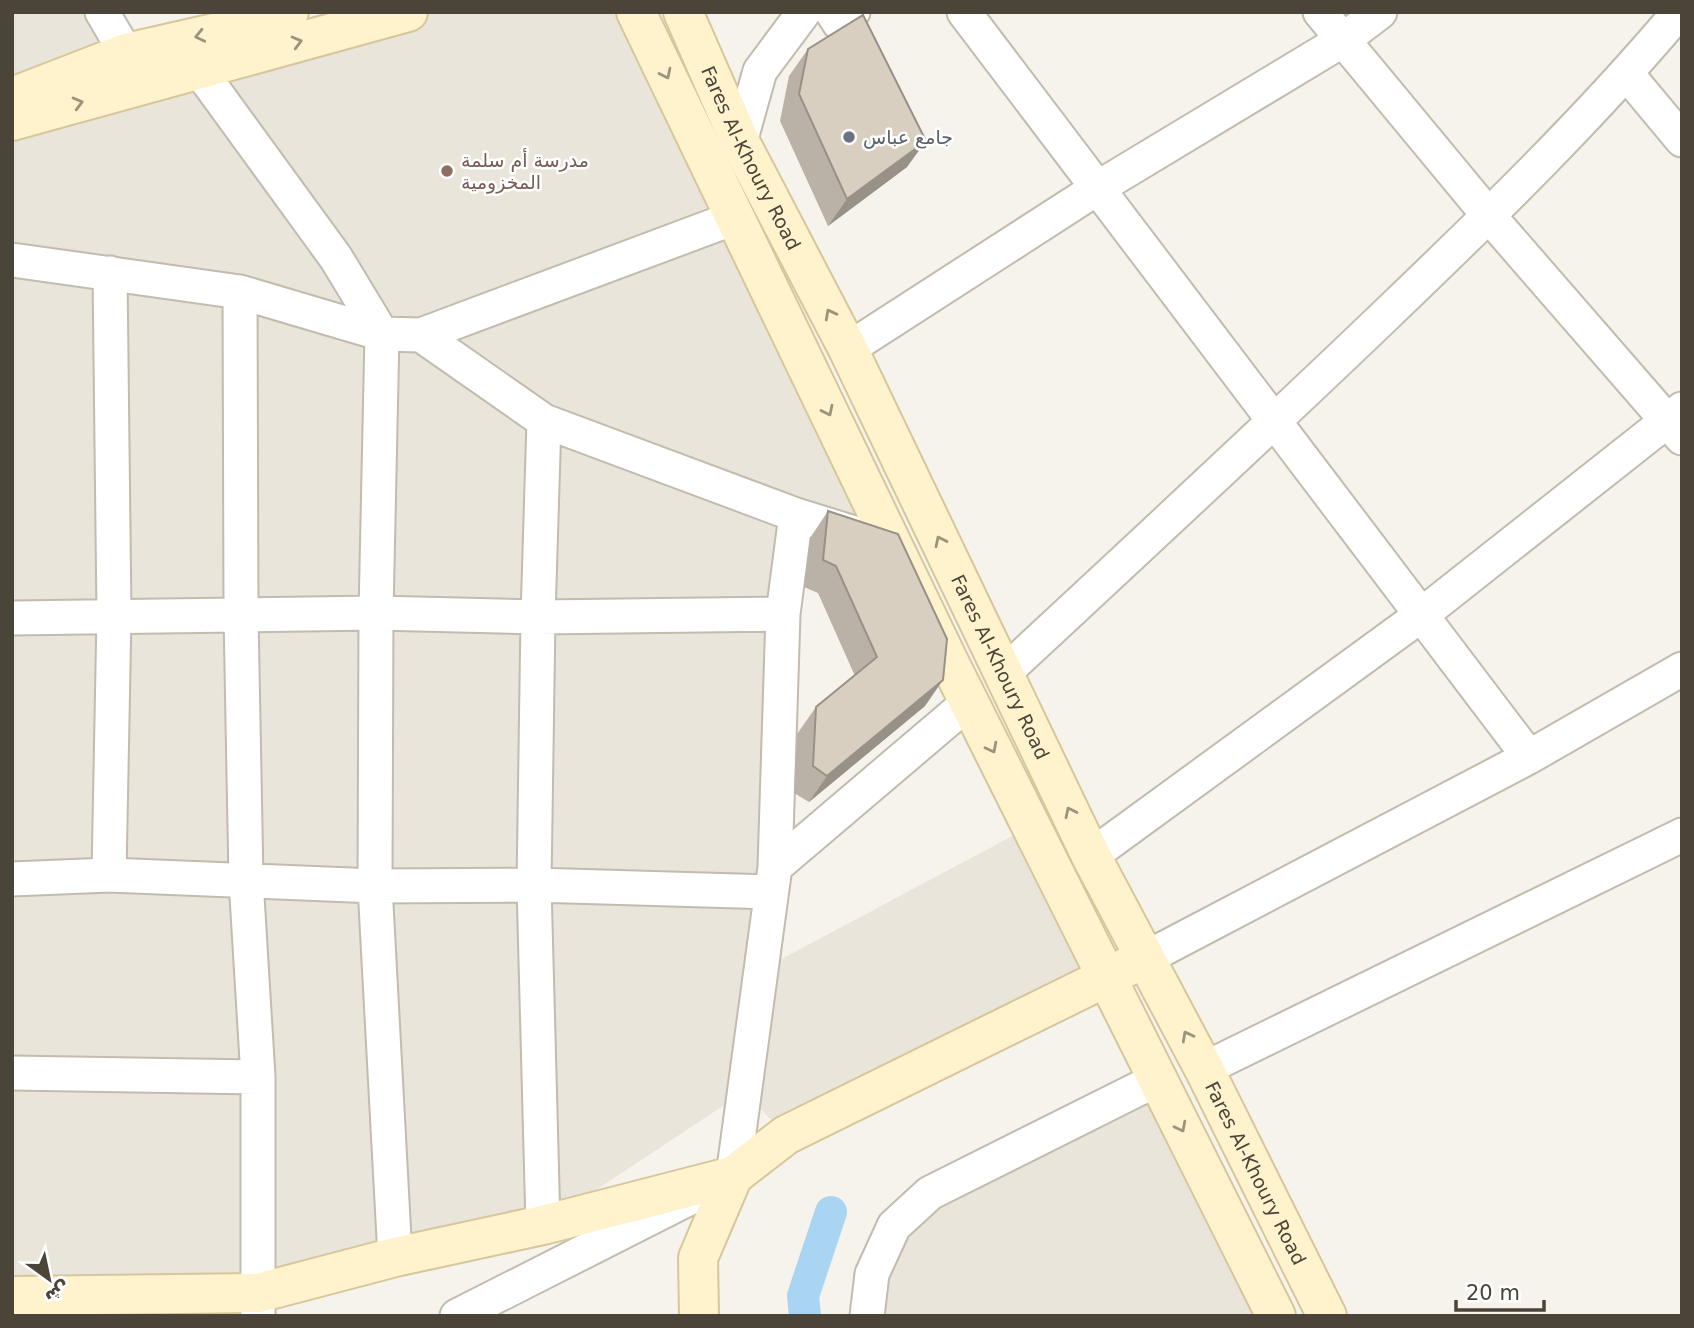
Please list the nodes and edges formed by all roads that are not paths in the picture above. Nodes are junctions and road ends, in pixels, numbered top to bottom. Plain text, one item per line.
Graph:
1 (102, 12) edge
2 (289, 12) edge
3 (408, 12) edge
4 (636, 12) edge
5 (683, 12) edge
6 (804, 12) edge
7 (832, 12) edge
8 (853, 12) edge
9 (964, 12) edge
10 (1320, 12) edge
11 (1380, 12) edge
12 (1679, 12) edge
13 (1343, 40) junction
14 (126, 53) junction
15 (200, 71) junction
16 (1627, 74) junction
17 (12, 97) edge
18 (12, 121) edge
19 (1682, 140) edge
20 (740, 142) junction
21 (1096, 189) junction
22 (1489, 216) junction
23 (734, 218) junction
24 (12, 260) edge
25 (110, 273) junction
26 (240, 292) junction
27 (382, 334) junction
28 (421, 335) junction
29 (848, 349) junction
30 (544, 421) junction
31 (1274, 422) junction
32 (1676, 423) edge
33 (796, 515) junction
34 (893, 545) junction
35 (376, 613) junction
36 (783, 614) junction
37 (114, 615) junction
38 (240, 615) junction
39 (1420, 616) junction
40 (538, 617) junction
41 (12, 618) edge
42 (1682, 669) edge
43 (1004, 673) junction
44 (969, 702) junction
45 (1529, 757) junction
46 (1682, 835) edge
47 (1091, 856) junction
48 (108, 875) junction
49 (12, 879) edge
50 (246, 880) junction
51 (772, 880) junction
52 (534, 885) junction
53 (375, 886) junction
54 (1146, 957) junction
55 (1106, 977) junction
56 (1204, 1069) junction
57 (12, 1073) edge
58 (258, 1077) junction
59 (1158, 1079) junction
60 (733, 1176) junction
61 (543, 1225) junction
62 (396, 1257) junction
63 (12, 1296) edge
64 (258, 1304) edge
65 (464, 1314) edge
66 (699, 1316) edge
67 (867, 1316) edge
68 (1276, 1316) edge
69 (1327, 1316) edge

1 - 14 street
2 -> 14 main road
15 -> 3 main road
4 -> 23 main road
5 - 20 main road, Fares Al-Khoury Road
6 - 20 street
7 - 8 street
9 - 21 street
10 - 13 street
11 - 13 street
12 - 16 street
13 - 21 street
13 - 22 street
14 - 17 main road
18 -> 15 main road
15 - 27 street
16 - 19 street
16 - 22 street
29 -> 20 main road, Fares Al-Khoury Road
21 - 29 street
21 - 31 street
22 - 31 street
22 - 32 street
23 - 28 street
23 -> 34 main road
24 - 25 street
25 - 26 street
25 - 37 street
26 - 27 street
26 - 38 street
27 - 28 street
27 - 35 street
28 - 30 street
43 -> 29 main road, Fares Al-Khoury Road
30 - 33 street
30 - 40 street
31 - 39 street
31 - 43 street
32 - 39 street
33 - 34 street
33 - 36 street
34 - 44 main road
35 - 38 street
35 - 40 street
35 - 53 street
36 - 40 street
36 - 51 street
37 - 38 street
37 - 41 street
37 - 48 street
38 - 50 street
39 - 45 street
39 - 47 street
40 - 52 street
42 - 45 street
47 -> 43 main road, Fares Al-Khoury Road
44 - 51 street
44 -> 55 main road
45 - 54 street
46 - 56 street
47 - 54 main road, Fares Al-Khoury Road
48 - 49 street
48 - 50 street
50 - 53 street
50 - 58 street
51 - 52 street
51 - 60 street
52 - 53 street
52 - 61 street
53 - 62 street
54 - 55 main road
56 -> 54 main road, Fares Al-Khoury Road
55 - 59 main road
55 - 60 main road
56 - 69 main road, Fares Al-Khoury Road
57 - 58 street
58 - 64 street
59 - 67 street
59 -> 68 main road
60 - 61 main road
60 - 65 street
60 - 66 main road
61 - 62 main road
62 - 64 main road
63 - 64 main road

